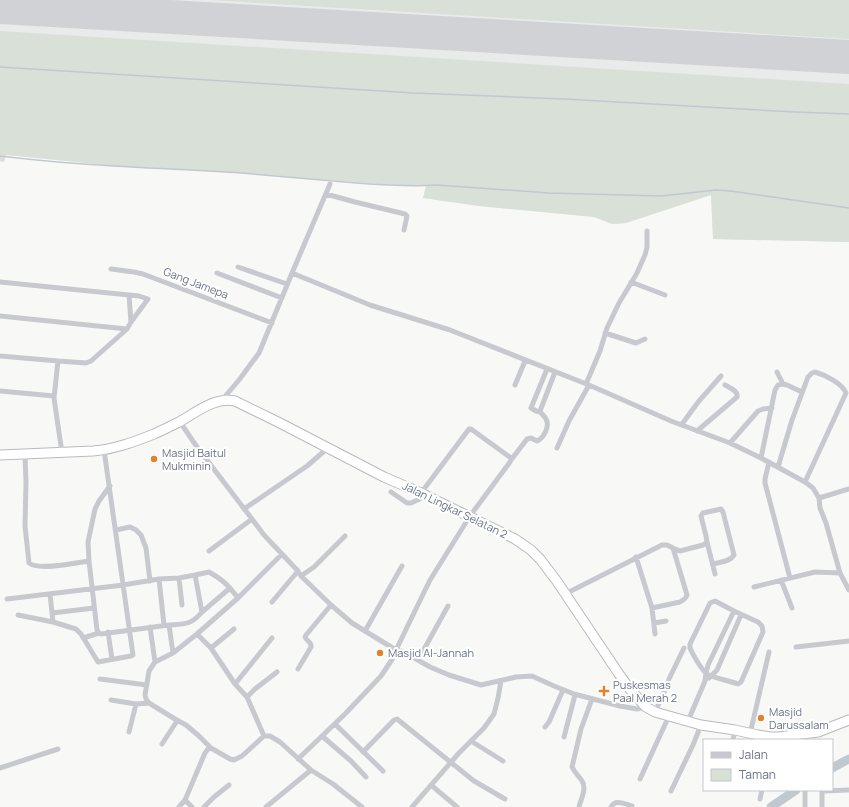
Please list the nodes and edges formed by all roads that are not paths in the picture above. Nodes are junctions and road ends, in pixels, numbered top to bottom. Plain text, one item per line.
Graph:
1 (330, 184) dead end
2 (326, 194) junction
3 (404, 230) dead end
4 (647, 231) dead end
5 (238, 267) dead end
6 (111, 269) dead end
7 (217, 273) dead end
8 (292, 273) junction
9 (0, 282) edge
10 (631, 282) junction
11 (287, 284) junction
12 (129, 295) junction
13 (665, 295) dead end
14 (282, 298) junction
15 (0, 316) edge
16 (131, 322) junction
17 (272, 323) junction
18 (127, 329) junction
19 (605, 333) junction
20 (645, 339) dead end
21 (0, 356) edge
22 (58, 361) junction
23 (525, 361) junction
24 (547, 369) junction
25 (555, 372) junction
26 (777, 372) dead end
27 (721, 376) dead end
28 (783, 384) junction
29 (515, 385) dead end
30 (587, 385) junction
31 (725, 385) dead end
32 (0, 391) edge
33 (802, 392) junction
34 (54, 396) junction
35 (222, 400) junction
36 (772, 408) junction
37 (540, 412) junction
38 (180, 422) junction
39 (682, 424) junction
40 (697, 431) junction
41 (730, 443) junction
42 (328, 448) junction
43 (557, 448) dead end
44 (104, 450) junction
45 (62, 453) junction
46 (25, 455) junction
47 (0, 456) edge
48 (761, 458) junction
49 (511, 460) junction
50 (769, 462) junction
51 (778, 467) junction
52 (806, 482) junction
53 (110, 486) junction
54 (849, 489) edge
55 (391, 492) dead end
56 (424, 494) junction
57 (819, 498) junction
58 (244, 509) junction
59 (470, 516) junction
60 (252, 519) junction
61 (116, 530) junction
62 (345, 536) dead end
63 (707, 542) junction
64 (673, 548) junction
65 (210, 551) dead end
66 (282, 554) junction
67 (636, 557) junction
68 (89, 561) junction
69 (713, 564) junction
70 (402, 566) dead end
71 (300, 573) junction
72 (840, 573) junction
73 (715, 574) dead end
74 (195, 575) junction
75 (179, 578) junction
76 (790, 578) junction
77 (159, 579) junction
78 (781, 580) junction
79 (150, 581) junction
80 (123, 585) junction
81 (754, 587) dead end
82 (230, 588) junction
83 (92, 589) junction
84 (849, 590) edge
85 (50, 594) junction
86 (565, 594) junction
87 (238, 598) junction
88 (7, 599) dead end
89 (272, 602) dead end
90 (182, 605) dead end
91 (331, 605) junction
92 (448, 606) dead end
93 (94, 608) junction
94 (652, 608) junction
95 (792, 608) dead end
96 (734, 611) junction
97 (202, 612) junction
98 (52, 613) junction
99 (18, 615) dead end
100 (741, 615) junction
101 (666, 621) dead end
102 (53, 622) junction
103 (654, 623) junction
104 (167, 625) junction
105 (150, 627) junction
106 (129, 629) junction
107 (234, 629) dead end
108 (365, 630) junction
109 (108, 632) junction
110 (99, 633) junction
111 (197, 634) junction
112 (655, 634) dead end
113 (83, 638) junction
114 (272, 638) dead end
115 (849, 641) edge
116 (796, 647) dead end
117 (211, 648) junction
118 (684, 648) dead end
119 (396, 650) junction
120 (769, 652) dead end
121 (173, 653) junction
122 (112, 659) junction
123 (418, 660) junction
124 (155, 662) junction
125 (708, 665) junction
126 (298, 669) dead end
127 (717, 670) junction
128 (277, 672) dead end
129 (709, 675) junction
130 (669, 679) tunnel mouth
131 (100, 680) dead end
132 (501, 681) junction
133 (235, 684) junction
134 (147, 685) junction
135 (563, 690) junction
136 (664, 692) tunnel mouth
137 (575, 695) junction
138 (247, 698) junction
139 (592, 699) junction
140 (111, 700) dead end
141 (149, 703) junction
142 (136, 704) junction
143 (646, 707) junction
144 (655, 712) junction
145 (669, 716) junction
146 (175, 719) junction
147 (849, 720) edge
148 (688, 721) junction
149 (334, 724) junction
150 (700, 725) junction
151 (545, 727) dead end
152 (735, 730) junction
153 (129, 732) dead end
154 (264, 736) junction
155 (322, 736) junction
156 (755, 736) edge
157 (564, 737) dead end
158 (806, 737) edge
159 (770, 738) edge
160 (733, 739) edge
161 (471, 742) junction
162 (162, 744) dead end
163 (211, 748) junction
164 (58, 749) dead end
165 (363, 752) junction
166 (298, 759) junction
167 (503, 761) dead end
168 (451, 762) junction
169 (0, 768) edge
170 (311, 770) junction
171 (383, 771) dead end
172 (366, 777) dead end
173 (640, 779) dead end
174 (431, 785) junction
175 (228, 786) dead end
176 (849, 790) edge
177 (762, 791) edge
178 (806, 791) edge
179 (822, 791) edge
180 (833, 791) edge
181 (671, 792) dead end
182 (505, 799) dead end
183 (760, 799) dead end
184 (185, 800) junction
185 (632, 806) dead end
186 (179, 807) edge
187 (192, 807) edge
188 (204, 807) edge
189 (266, 807) edge
190 (362, 807) edge
191 (412, 807) edge
192 (457, 807) edge
193 (579, 807) edge
194 (611, 807) edge
195 (805, 807) edge
196 (822, 807) edge

1 - 2 street
2 - 3 street
2 - 8 street
4 - 10 street
5 - 11 street
6 - 17 street, Gang Jamepa
7 - 14 street
8 - 11 street
8 - 23 street
9 - 12 street
10 - 13 street
10 - 19 street
11 - 14 street
12 - 16 street
12 - 16 street
14 - 17 street
15 - 18 street
16 - 18 street
17 - 35 street
18 - 22 street
19 - 20 street
19 - 30 street
21 - 22 street
22 - 34 street
23 - 24 street
23 - 29 street
24 - 25 street
24 - 37 street
25 - 30 street
25 - 37 street
26 - 28 street
27 - 39 street
28 - 33 street
28 - 36 street
30 - 39 street
30 - 43 street
31 - 40 street
32 - 34 street
33 - 51 street
33 - 52 street
34 - 45 street
35 - 38 highway
35 - 42 highway, Jalan Lingkar Selatan 2
36 - 41 street
36 - 48 street
37 - 49 street
38 - 44 highway
38 - 58 street
39 - 40 street
40 - 41 street
41 - 48 street
42 - 56 highway, Jalan Lingkar Selatan 2
42 - 58 street
44 - 45 highway
44 - 53 street
45 - 46 highway
46 - 47 highway
46 - 68 street
48 - 50 street
49 - 56 street
49 - 59 street
50 - 51 street
50 - 76 street
51 - 52 street
52 - 57 street
53 - 61 street
53 - 68 street
54 - 57 street
55 - 56 street
56 - 59 highway, Jalan Lingkar Selatan 2
57 - 72 street
58 - 60 street
59 - 86 highway, Jalan Lingkar Selatan 2
59 - 119 street
60 - 65 street
60 - 66 street
61 - 79 street
61 - 80 street
62 - 71 street
63 - 64 street
63 - 69 street
63 - 69 street
64 - 67 street
64 - 94 street
66 - 71 street
66 - 87 street
67 - 86 street
67 - 94 street
68 - 83 street
69 - 73 street
70 - 108 street
71 - 89 street
71 - 91 street
72 - 76 street
72 - 84 street
74 - 75 street
74 - 82 street
74 - 97 street
75 - 77 street
75 - 90 street
76 - 78 street
77 - 79 street
77 - 104 street
78 - 81 street
78 - 95 street
79 - 80 street
80 - 83 street
80 - 106 street
82 - 87 street
82 - 97 street
83 - 85 street
83 - 93 street
85 - 88 street
85 - 98 street
86 - 143 highway, Jalan Lingkar Selatan 2
87 - 111 street
91 - 108 street
91 - 126 street
92 - 123 street
93 - 98 street
93 - 110 street
94 - 103 street
96 - 100 street
96 - 125 street
96 - 129 street
97 - 104 street
98 - 102 street
99 - 102 street
100 - 127 street
100 - 129 street
101 - 103 street
102 - 113 street
103 - 112 street
104 - 105 street
104 - 121 street
105 - 106 street
105 - 124 street
106 - 109 street
106 - 122 street
107 - 117 street
108 - 119 street
109 - 110 street
109 - 122 street
110 - 113 street
111 - 117 street
111 - 121 street
113 - 122 street
114 - 133 street
115 - 116 street
117 - 133 street
118 - 130 street
119 - 123 street
119 - 149 street
120 - 156 street
121 - 124 street
123 - 132 street
124 - 134 street
125 - 127 street
125 - 129 street
127 - 129 street
128 - 138 street
129 - 148 street
131 - 134 street
132 - 135 street
132 - 161 street
133 - 138 street
134 - 141 street
135 - 137 street
135 - 151 street
136 - 144 street
137 - 139 street
137 - 157 street
138 - 154 street
139 - 143 street
139 - 193 street
140 - 142 street
141 - 142 street
141 - 146 street
142 - 153 street
143 - 144 highway, Jalan Lingkar Selatan 2
144 - 145 highway, Jalan Lingkar Selatan 2
145 - 148 highway, Jalan Lingkar Selatan 2
145 - 173 street
146 - 162 street
146 - 163 street
147 - 158 highway, Jalan Lingkar Selatan 2
148 - 150 highway, Jalan Lingkar Selatan 2
149 - 155 street
149 - 165 street
150 - 152 highway, Jalan Lingkar Selatan 2
150 - 181 street
152 - 156 highway, Jalan Lingkar Selatan 2
152 - 160 street
154 - 163 street
154 - 166 street
155 - 166 street
155 - 172 street
156 - 159 highway, Jalan Lingkar Selatan 2
158 - 159 highway, Jalan Lingkar Selatan 2
161 - 167 street
161 - 168 street
163 - 184 street
164 - 169 street
165 - 168 street
165 - 171 street
166 - 170 street
168 - 174 street
168 - 182 street
170 - 189 street
170 - 190 street
174 - 191 street
174 - 192 street
175 - 188 street
176 - 180 street
177 - 183 street
178 - 195 street
179 - 196 street
184 - 186 street
184 - 187 street
185 - 194 street

